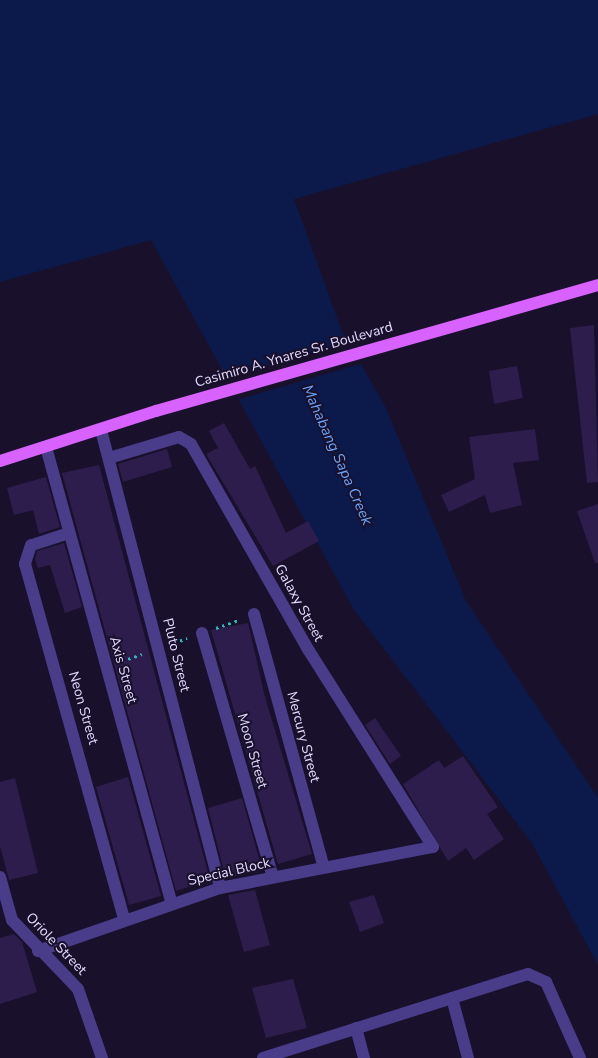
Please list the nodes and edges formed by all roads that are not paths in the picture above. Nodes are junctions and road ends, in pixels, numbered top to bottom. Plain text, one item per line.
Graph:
1 (598, 285) edge
2 (101, 430) junction
3 (46, 447) junction
4 (109, 458) junction
5 (0, 461) edge
6 (69, 533) junction
7 (254, 614) dead end
8 (202, 633) dead end
9 (433, 847) joint
10 (324, 868) junction
11 (0, 877) edge
12 (273, 877) junction
13 (220, 888) junction
14 (172, 902) junction
15 (124, 919) junction
16 (38, 950) junction
17 (452, 998) junction
18 (356, 1028) junction
19 (102, 1058) edge
20 (264, 1058) edge
21 (364, 1058) edge
22 (468, 1058) edge
23 (580, 1058) edge

1 - 2 main road, Casimiro A. Ynares Sr. Boulevard
2 - 3 main road, Casimiro A. Ynares Sr. Boulevard
2 - 4 street, Pluto Street
3 - 5 main road, Casimiro A. Ynares Sr. Boulevard
3 - 6 street, Axis Street
4 - 9 street, Galaxy Street
4 - 13 street, Pluto Street
6 - 14 street, Axis Street
6 - 15 street, Neon Street
7 - 10 street, Mercury Street
8 - 12 street, Moon Street
9 - 10 street, Special Block
10 - 12 street, Special Block
11 - 16 street, Oriole Street
12 - 13 street, Special Block
13 - 14 street, Special Block
14 - 15 street, Special Block
15 - 16 street, Special Block
16 - 19 street, Oriole Street
17 - 18 street
17 - 22 street
17 - 23 street
18 - 20 street
18 - 21 street

